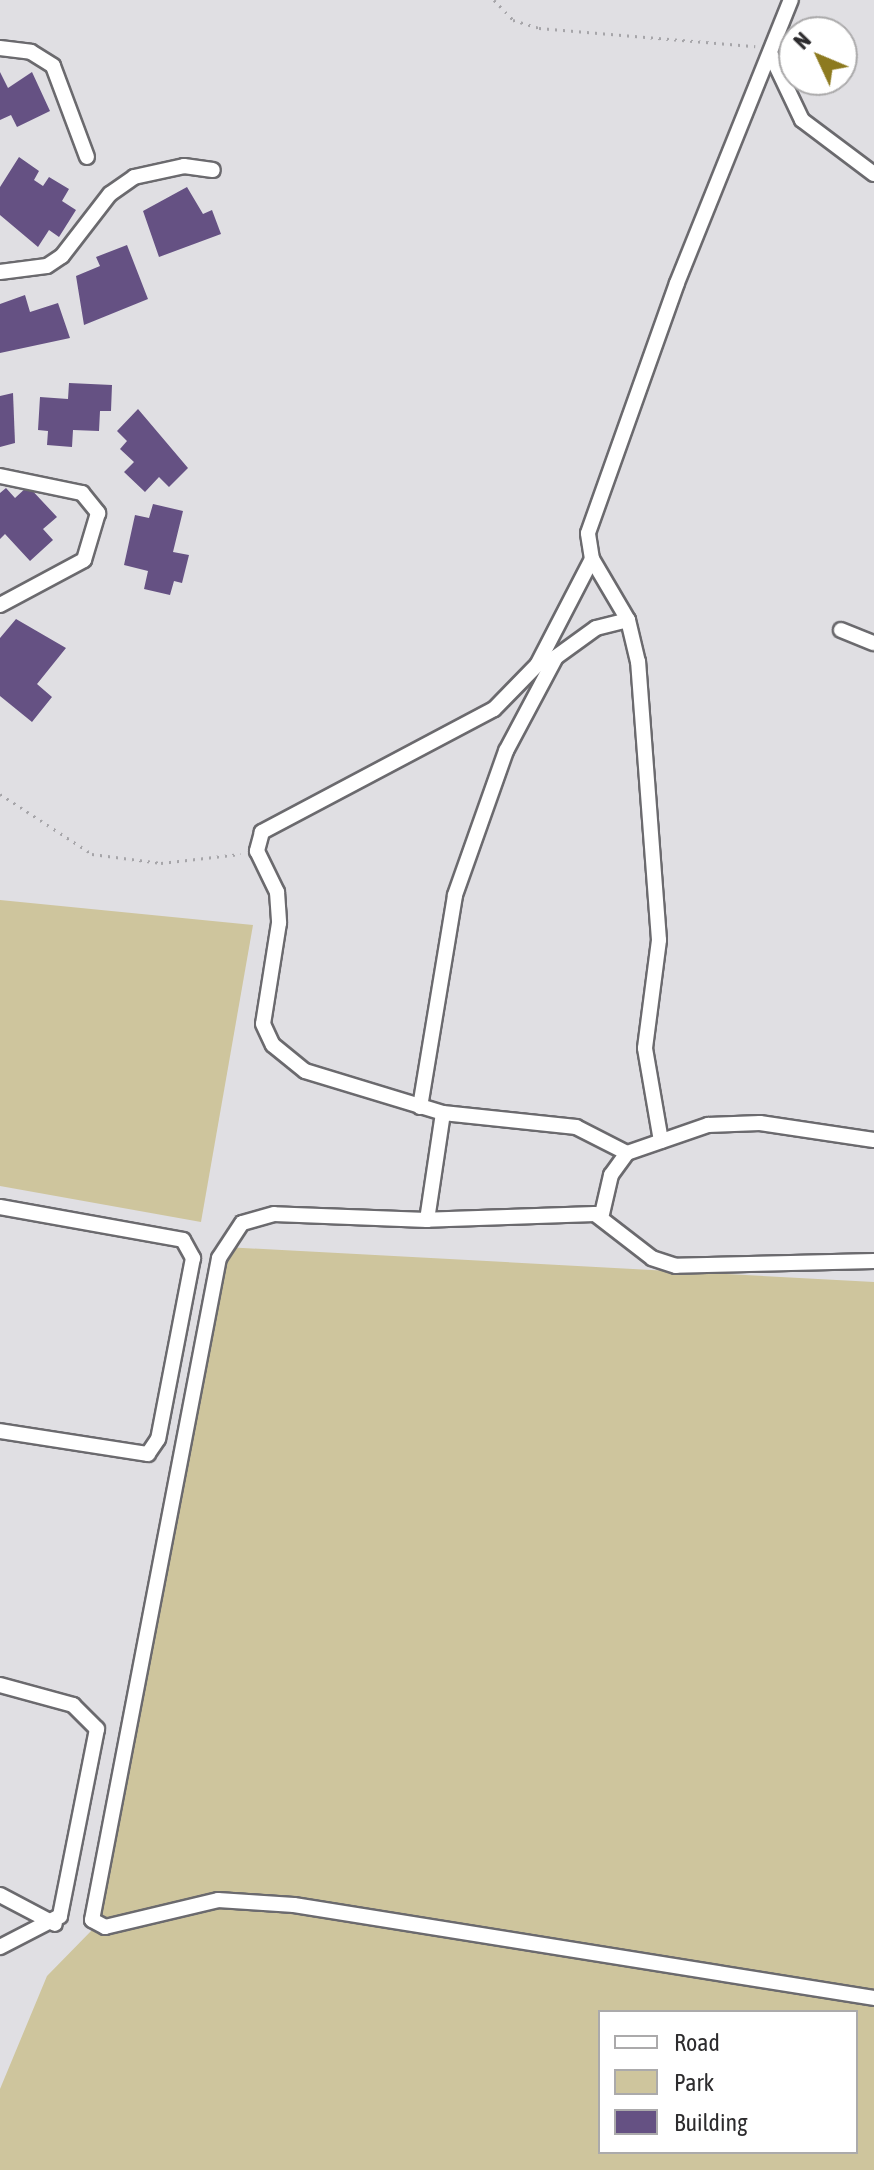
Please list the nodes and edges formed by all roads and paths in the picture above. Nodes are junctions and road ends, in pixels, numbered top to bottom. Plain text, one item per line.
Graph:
1 (494, 0) edge
2 (791, 0) edge
3 (0, 48) edge
4 (772, 52) junction
5 (87, 157) dead end
6 (213, 170) dead end
7 (874, 174) edge
8 (0, 272) edge
9 (0, 476) edge
10 (592, 559) junction
11 (0, 605) edge
12 (628, 620) junction
13 (841, 630) dead end
14 (874, 643) edge
15 (0, 794) edge
16 (257, 851) junction
17 (420, 1107) junction
18 (443, 1113) junction
19 (874, 1140) edge
20 (661, 1141) junction
21 (627, 1153) junction
22 (0, 1207) edge
23 (602, 1214) junction
24 (427, 1220) junction
25 (874, 1261) edge
26 (0, 1431) edge
27 (0, 1685) edge
28 (0, 1895) edge
29 (55, 1924) junction
30 (0, 1947) edge
31 (874, 1998) edge

1 - 4 path
2 - 4 street
3 - 5 street
4 - 7 street
4 - 10 street
6 - 8 street
9 - 11 street
10 - 12 street
10 - 16 street
12 - 17 street
12 - 20 street
13 - 14 street
15 - 16 path
16 - 17 street
17 - 18 street
18 - 21 street
18 - 24 street
19 - 20 street
20 - 21 street
21 - 23 street
22 - 26 street
23 - 24 street
23 - 25 street
24 - 31 street
27 - 29 street
28 - 29 street
29 - 30 street

